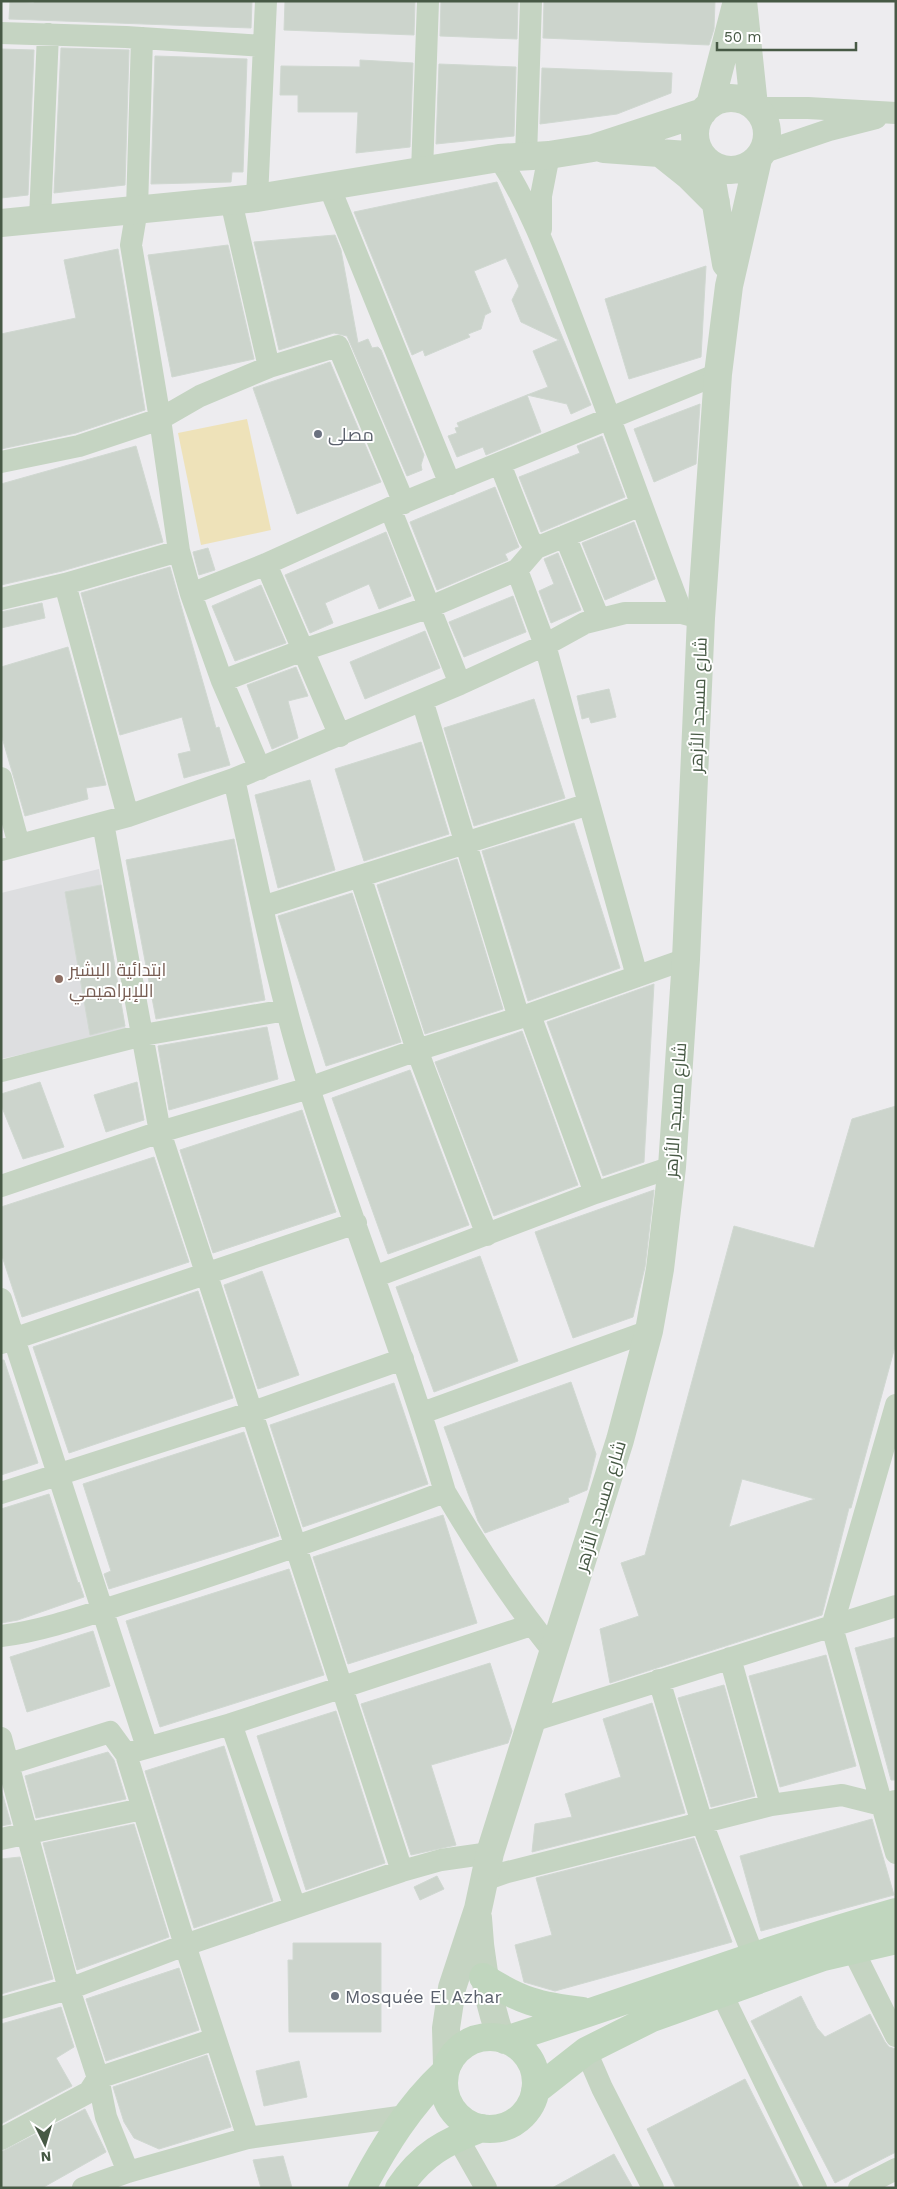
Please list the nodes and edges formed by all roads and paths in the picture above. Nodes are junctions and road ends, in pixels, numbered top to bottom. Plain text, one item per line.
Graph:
1 (266, 1) edge
2 (428, 1) edge
3 (531, 1) edge
4 (737, 1) edge
5 (743, 1) edge
6 (1, 33) edge
7 (48, 34) junction
8 (142, 38) junction
9 (263, 46) junction
10 (755, 107) junction
11 (706, 108) junction
12 (896, 113) edge
13 (593, 148) junction
14 (659, 152) junction
15 (537, 156) junction
16 (761, 156) junction
17 (499, 158) junction
18 (705, 160) junction
19 (422, 172) junction
20 (330, 186) junction
21 (244, 200) junction
22 (716, 203) junction
23 (137, 209) junction
24 (40, 218) junction
25 (1, 223) edge
26 (541, 238) junction
27 (729, 286) junction
28 (269, 367) junction
29 (718, 374) junction
30 (611, 418) junction
31 (160, 419) junction
32 (1, 462) edge
33 (500, 464) junction
34 (450, 484) junction
35 (397, 505) junction
36 (641, 505) junction
37 (566, 536) junction
38 (536, 548) junction
39 (180, 551) junction
40 (266, 564) junction
41 (517, 570) junction
42 (65, 584) junction
43 (191, 594) junction
44 (1, 599) edge
45 (430, 607) junction
46 (691, 616) junction
47 (599, 620) junction
48 (545, 644) junction
49 (303, 650) junction
50 (222, 680) junction
51 (460, 684) junction
52 (422, 700) junction
53 (340, 736) junction
54 (260, 769) junction
55 (1, 778) edge
56 (234, 779) junction
57 (589, 804) junction
58 (128, 816) junction
59 (104, 823) junction
60 (465, 843) junction
61 (10, 848) edge
62 (360, 876) junction
63 (262, 907) junction
64 (686, 959) junction
65 (637, 976) junction
66 (286, 1010) junction
67 (524, 1016) junction
68 (143, 1035) junction
69 (417, 1050) junction
70 (1, 1070) edge
71 (309, 1088) junction
72 (160, 1132) junction
73 (672, 1167) junction
74 (1, 1186) edge
75 (595, 1193) junction
76 (356, 1223) junction
77 (487, 1234) junction
78 (206, 1272) junction
79 (374, 1277) junction
80 (1, 1299) edge
81 (648, 1330) junction
82 (8, 1341) edge
83 (403, 1359) junction
84 (896, 1405) edge
85 (253, 1412) junction
86 (422, 1413) junction
87 (60, 1474) junction
88 (446, 1492) junction
89 (1, 1493) edge
90 (295, 1548) junction
91 (896, 1606) edge
92 (103, 1610) junction
93 (531, 1625) junction
94 (832, 1627) junction
95 (1, 1636) edge
96 (554, 1652) junction
97 (730, 1658) junction
98 (659, 1680) junction
99 (343, 1687) junction
100 (532, 1721) junction
101 (231, 1724) junction
102 (4, 1748) edge
103 (136, 1751) junction
104 (889, 1803) edge
105 (771, 1805) junction
106 (142, 1810) junction
107 (702, 1823) junction
108 (27, 1835) junction
109 (1, 1839) edge
110 (490, 1853) junction
111 (896, 1853) edge
112 (402, 1871) junction
113 (484, 1880) junction
114 (295, 1907) junction
115 (478, 1909) junction
116 (896, 1912) edge
117 (896, 1940) edge
118 (185, 1946) junction
119 (853, 1950) junction
120 (753, 1955) junction
121 (483, 1977) junction
122 (69, 1989) junction
123 (721, 1992) junction
124 (1, 2008) edge
125 (594, 2012) junction
126 (896, 2036) edge
127 (215, 2039) junction
128 (503, 2039) junction
129 (586, 2051) junction
130 (446, 2069) junction
131 (98, 2078) junction
132 (535, 2091) junction
133 (406, 2116) junction
134 (470, 2133) junction
135 (248, 2138) junction
136 (1, 2139) edge
137 (896, 2169) edge
138 (128, 2172) junction
139 (83, 2188) edge
140 (362, 2188) edge
141 (399, 2188) edge
142 (486, 2188) edge
143 (653, 2188) edge
144 (816, 2188) edge
145 (859, 2188) edge

1 - 9 street
2 - 19 street
3 - 15 street
4 - 11 street
5 - 10 street
6 - 7 street
7 - 8 street
7 - 24 street
8 - 9 street
8 - 23 street
9 - 21 street
10 - 11 street
10 - 12 street
10 - 16 street
11 - 13 street
11 - 18 street
12 - 16 street
13 - 14 street
13 - 15 street
14 - 18 street
14 - 22 street
15 - 17 street
15 - 26 street
16 - 18 street
16 - 27 street, شارع مسجد الأزهر
17 - 19 street
17 - 26 street
18 - 22 street, شارع مسجد الأزهر
19 - 20 street
20 - 21 street
20 - 34 street
21 - 23 street
21 - 28 street
22 - 27 street, شارع مسجد الأزهر
23 - 24 street
23 - 31 street
24 - 25 street
26 - 30 street
27 - 29 street, شارع مسجد الأزهر
28 - 31 street
28 - 35 street
29 - 30 street
29 - 46 street, شارع مسجد الأزهر
30 - 33 street
30 - 36 street
31 - 32 street
31 - 39 street
33 - 34 street
33 - 38 street
34 - 35 street
35 - 40 street
35 - 45 street
36 - 37 street
36 - 46 street
37 - 38 street
37 - 47 street
38 - 41 street
39 - 42 street
39 - 43 street
40 - 43 street
40 - 49 street
41 - 45 street
41 - 48 street
42 - 44 street
42 - 58 street
43 - 50 street
45 - 49 street
45 - 51 street
46 - 47 street
46 - 64 street, شارع مسجد الأزهر
47 - 48 street
48 - 51 street
48 - 57 street
49 - 50 street
49 - 53 street
50 - 54 street
51 - 52 street
52 - 53 street
52 - 60 street
53 - 54 street
54 - 56 street
55 - 61 street
56 - 58 street
56 - 63 street
57 - 60 street
57 - 65 street
58 - 59 street
59 - 61 street
59 - 68 street
60 - 62 street
60 - 67 street
62 - 63 street
62 - 69 street
63 - 66 street
64 - 65 street
64 - 73 street, شارع مسجد الأزهر
65 - 67 street
66 - 68 street
66 - 71 street
67 - 69 street
67 - 75 street
68 - 70 street
68 - 72 street
69 - 71 street
69 - 77 street
71 - 72 street
71 - 76 street
72 - 74 street
72 - 78 street
73 - 75 street
73 - 81 street, شارع مسجد الأزهر
75 - 77 street
76 - 78 street
76 - 79 street
77 - 79 street
78 - 82 street
78 - 85 street
79 - 83 street
80 - 82 street
81 - 86 street
81 - 96 street, شارع مسجد الأزهر
82 - 87 street
83 - 85 street
83 - 86 street
84 - 94 street
85 - 87 street
85 - 90 street
86 - 88 street
87 - 89 street
87 - 92 street
88 - 90 street
88 - 93 street
90 - 92 street
90 - 99 street
91 - 94 street
92 - 95 street
92 - 103 street
93 - 96 street
93 - 99 street
94 - 97 street
94 - 104 street
96 - 100 street, شارع مسجد الأزهر
97 - 98 street
97 - 105 street
98 - 100 street
98 - 107 street
99 - 101 street
99 - 112 street
100 - 110 street, شارع مسجد الأزهر
101 - 103 street
101 - 114 street
102 - 103 street
102 - 108 street
103 - 106 street
104 - 105 street
104 - 111 street
105 - 107 street
106 - 108 street
106 - 118 street
107 - 113 street
107 - 120 street
108 - 109 street
108 - 122 street
110 - 112 street
110 - 113 street, شارع مسجد الأزهر
112 - 114 street
113 - 115 street, شارع مسجد الأزهر
114 - 118 street
115 - 121 street, شارع مسجد الأزهر
115 - 130 street, شارع مسجد الأزهر
116 - 120 main road
117 - 119 main road
118 - 122 street
118 - 127 street
119 - 123 main road
119 - 126 street
120 - 125 main road
121 - 125 main road
121 - 128 street, شارع مسجد الأزهر
122 - 124 street
122 - 131 street
123 - 129 main road
123 - 144 street
125 - 128 main road
127 - 131 street
127 - 135 street
128 - 130 main road
128 - 132 main road
129 - 132 main road
129 - 143 street
130 - 133 main road
130 - 134 main road
131 - 136 street
131 - 138 street
132 - 134 main road
133 - 135 street
133 - 140 main road
134 - 141 main road
134 - 142 street
135 - 138 street
137 - 145 street
138 - 139 street

